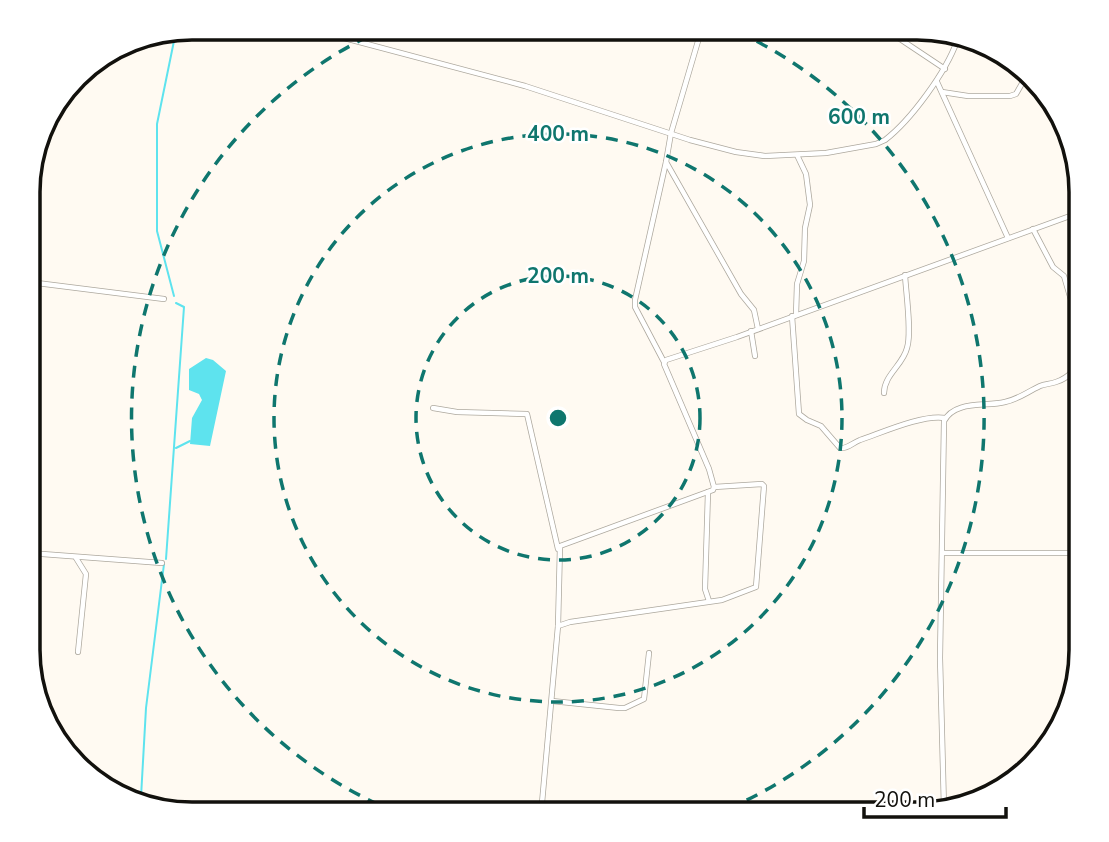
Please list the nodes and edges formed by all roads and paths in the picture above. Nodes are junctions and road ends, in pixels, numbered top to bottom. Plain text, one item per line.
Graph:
1 (356, 41) edge
2 (698, 41) edge
3 (903, 41) edge
4 (955, 45) edge
5 (945, 69) junction
6 (937, 82) junction
7 (1022, 83) edge
8 (943, 92) junction
9 (671, 134) junction
10 (797, 155) junction
11 (666, 162) junction
12 (1069, 216) edge
13 (1033, 229) junction
14 (1009, 238) junction
15 (905, 275) junction
16 (40, 283) edge
17 (1069, 292) edge
18 (164, 299) dead end
19 (794, 316) junction
20 (758, 329) junction
21 (751, 331) junction
22 (755, 356) dead end
23 (664, 362) junction
24 (1069, 376) edge
25 (884, 393) dead end
26 (433, 408) dead end
27 (945, 418) junction
28 (714, 487) junction
29 (708, 492) junction
30 (559, 550) junction
31 (944, 553) junction
32 (1068, 553) edge
33 (41, 554) edge
34 (76, 558) junction
35 (162, 563) dead end
36 (709, 601) junction
37 (558, 626) junction
38 (78, 652) dead end
39 (649, 653) dead end
40 (552, 701) junction
41 (944, 799) edge
42 (542, 801) edge

1 - 9 street
2 - 9 street
3 - 5 street
4 - 5 street
5 - 6 street
6 - 8 street
6 - 10 street
7 - 8 street
8 - 14 street
9 - 10 street
9 - 11 street
10 - 19 street
11 - 20 street
11 - 23 street
12 - 13 street
13 - 14 street
13 - 17 street
14 - 15 street
15 - 19 street
15 - 25 street
16 - 18 street
19 - 20 street
19 - 27 street
20 - 21 street
21 - 22 street
21 - 23 street
23 - 28 street
24 - 27 street
26 - 30 street
27 - 31 street
28 - 29 street
28 - 36 street
29 - 30 street
29 - 36 street
30 - 37 street
31 - 32 street
31 - 41 street
33 - 34 street
34 - 35 street
34 - 38 street
36 - 37 street
37 - 40 street
39 - 40 street
40 - 42 street

